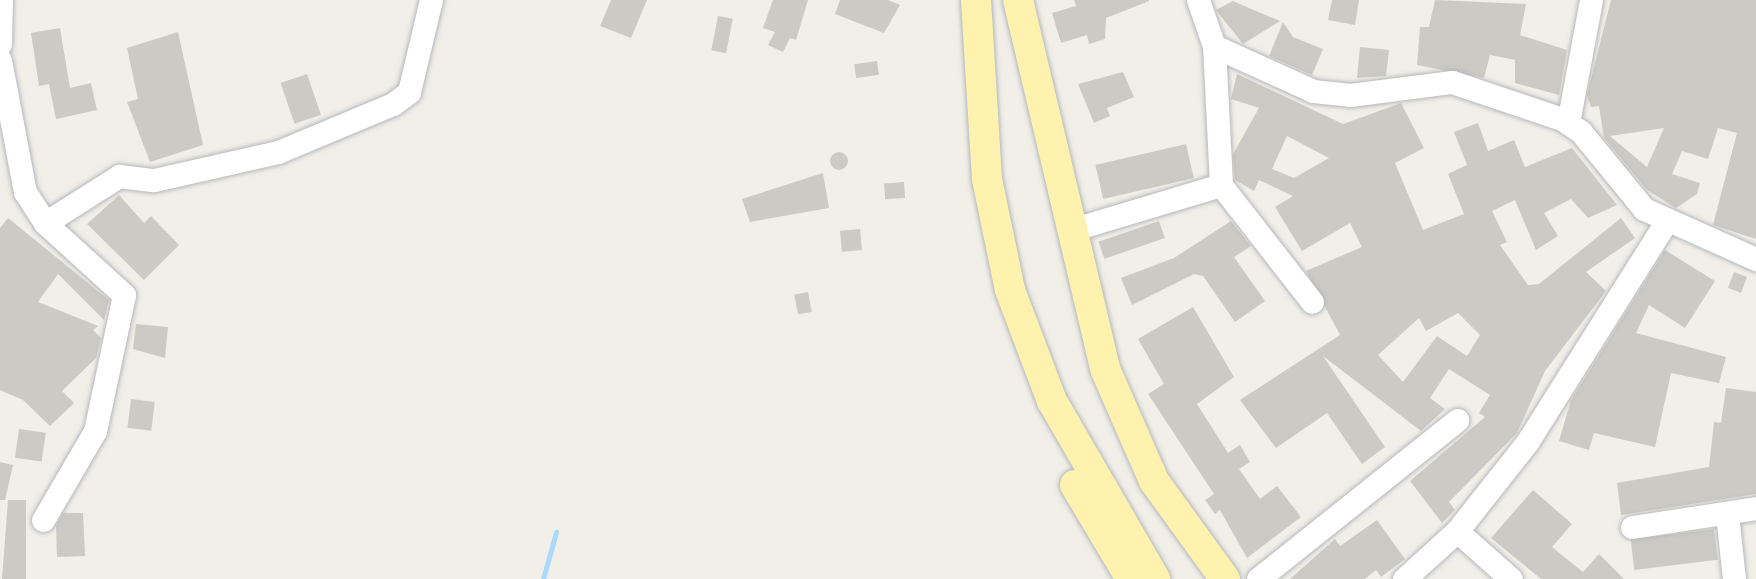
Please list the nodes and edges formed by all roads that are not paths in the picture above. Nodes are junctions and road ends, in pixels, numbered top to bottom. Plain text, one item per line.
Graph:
1 (1, 0) edge
2 (431, 0) edge
3 (960, 0) edge
4 (976, 0) edge
5 (1018, 0) edge
6 (1198, 0) edge
7 (1591, 0) edge
8 (0, 44) edge
9 (1214, 46) junction
10 (0, 60) edge
11 (1569, 123) junction
12 (1221, 185) junction
13 (1667, 222) junction
14 (45, 223) junction
15 (1071, 230) junction
16 (1756, 259) edge
17 (1312, 302) dead end
18 (1457, 420) dead end
19 (1756, 508) edge
20 (1727, 514) junction
21 (43, 520) dead end
22 (1632, 527) dead end
23 (1457, 531) junction
24 (1131, 579) edge
25 (1155, 579) edge
26 (1225, 579) edge
27 (1258, 579) edge
28 (1404, 579) edge
29 (1511, 579) edge
30 (1734, 579) edge

1 - 8 street
2 - 14 street
3 - 24 main road
4 - 25 main road
5 - 15 main road
6 - 9 street
7 - 11 street
9 - 11 street
9 - 12 street
10 - 14 street
11 - 13 street
12 - 15 street
12 - 17 street
13 - 16 street
13 - 23 street
14 - 21 street
15 - 26 main road
18 - 27 street
19 - 20 street
20 - 22 street
20 - 30 street
23 - 28 street
23 - 29 street

